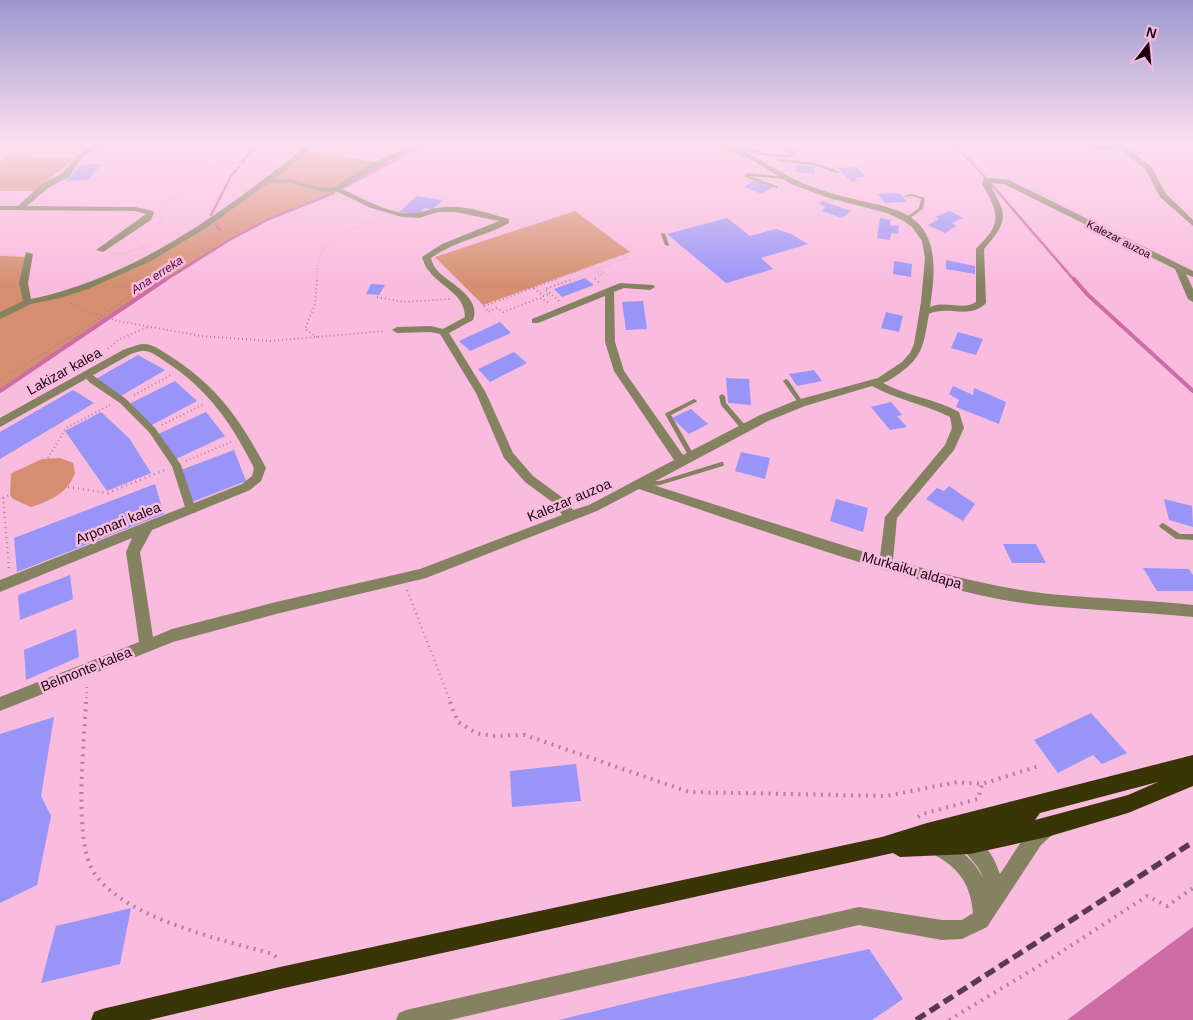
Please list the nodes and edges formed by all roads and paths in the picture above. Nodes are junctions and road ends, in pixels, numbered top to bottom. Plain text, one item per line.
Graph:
1 (41, 190) edge
2 (184, 190) edge
3 (256, 190) edge
4 (336, 190) edge
5 (338, 190) edge
6 (816, 190) edge
7 (989, 190) edge
8 (1022, 190) edge
9 (1160, 190) edge
10 (905, 196) dead end
11 (0, 208) edge
12 (20, 208) junction
13 (154, 209) dead end
14 (383, 219) dead end
15 (907, 219) junction
16 (1193, 224) edge
17 (663, 234) dead end
18 (667, 245) dead end
19 (100, 250) joint
20 (630, 252) dead end
21 (29, 254) joint
22 (623, 255) junction
23 (0, 256) edge
24 (136, 264) junction
25 (591, 267) junction
26 (1179, 269) junction
27 (603, 274) junction
28 (1193, 274) edge
29 (593, 278) junction
30 (611, 279) dead end
31 (600, 283) dead end
32 (650, 287) dead end
33 (534, 288) junction
34 (609, 291) junction
35 (550, 294) junction
36 (57, 296) junction
37 (377, 297) dead end
38 (464, 297) junction
39 (1193, 299) edge
40 (558, 300) junction
41 (28, 302) junction
42 (562, 304) dead end
43 (484, 306) junction
44 (471, 310) junction
45 (924, 312) junction
46 (0, 316) edge
47 (103, 316) junction
48 (536, 321) dead end
49 (397, 330) joint
50 (444, 332) junction
51 (318, 338) junction
52 (183, 369) junction
53 (87, 374) junction
54 (0, 380) edge
55 (786, 381) dead end
56 (874, 383) junction
57 (722, 396) dead end
58 (216, 398) junction
59 (123, 401) junction
60 (694, 402) dead end
61 (802, 403) junction
62 (0, 423) edge
63 (744, 428) junction
64 (152, 430) junction
65 (244, 437) junction
66 (48, 458) dead end
67 (686, 458) junction
68 (721, 464) dead end
69 (170, 465) junction
70 (640, 485) junction
71 (68, 487) dead end
72 (10, 495) dead end
73 (1, 497) edge
74 (191, 510) junction
75 (571, 517) junction
76 (1163, 526) dead end
77 (149, 527) junction
78 (1193, 537) edge
79 (109, 543) junction
80 (133, 552) junction
81 (886, 564) junction
82 (403, 579) junction
83 (5, 584) edge
84 (1193, 611) edge
85 (172, 636) joint
86 (147, 644) junction
87 (88, 668) junction
88 (0, 704) edge
89 (1193, 764) edge
90 (1039, 766) dead end
91 (1193, 777) edge
92 (1035, 805) junction
93 (1047, 827) junction
94 (930, 839) junction
95 (970, 844) junction
96 (971, 873) junction
97 (1193, 888) edge
98 (987, 910) junction
99 (280, 978) junction
100 (102, 1020) edge
101 (406, 1020) edge
102 (949, 1020) edge

1 - 12 street
2 - 13 path
3 - 24 street
4 - 47 path
5 - 38 street
6 - 15 street, Kalezar auzoa
7 - 45 street, Kalezar auzoa
8 - 26 street, Kalezar auzoa
9 - 16 street
10 - 15 lane
11 - 12 street
12 - 19 street
14 - 51 path
15 - 45 street, Kalezar auzoa
17 - 18 lane
19 - 24 path
20 - 22 path
21 - 23 path
21 - 41 street
22 - 25 path
22 - 27 path
24 - 36 street
25 - 27 path
25 - 33 path
26 - 28 street, Kalezar auzoa
26 - 39 street
27 - 29 path
27 - 30 path
29 - 31 path
29 - 35 path
32 - 34 street
33 - 35 path
33 - 43 path
34 - 48 street
34 - 67 street
35 - 40 path
36 - 41 street
36 - 47 path
37 - 38 path
38 - 44 street
40 - 42 path
40 - 43 path
41 - 46 street
43 - 44 path
44 - 50 street
45 - 56 street, Kalezar auzoa
47 - 51 path
47 - 54 path
49 - 50 street
49 - 51 path
50 - 75 street
52 - 53 street, Lakizar kalea
52 - 58 street
52 - 59 path
53 - 59 street
53 - 62 street, Lakizar kalea
55 - 61 lane
56 - 61 street, Kalezar auzoa
56 - 81 street
57 - 63 lane
58 - 64 path
58 - 65 street
59 - 64 street
59 - 66 path
60 - 67 lane
61 - 63 street, Kalezar auzoa
63 - 67 street, Kalezar auzoa
64 - 69 street
65 - 69 path
65 - 74 street, Arponari kalea
67 - 70 street, Kalezar auzoa
68 - 70 lane
69 - 71 path
69 - 74 street
70 - 75 street, Kalezar auzoa
70 - 81 street, Murkaiku aldapa
72 - 73 path
73 - 83 path
74 - 77 street, Arponari kalea
75 - 82 street, Kalezar auzoa
76 - 78 lane
77 - 79 street, Arponari kalea
77 - 80 street
79 - 80 street
79 - 83 street, Arponari kalea
80 - 86 street
81 - 84 street, Murkaiku aldapa
82 - 85 street, Kalezar auzoa
82 - 90 path
85 - 86 street, Belmonte kalea
86 - 87 street, Belmonte kalea
87 - 88 street, Belmonte kalea
87 - 99 path
89 - 92 highway
91 - 93 highway
92 - 94 highway
92 - 95 highway
93 - 95 highway
93 - 98 street
94 - 95 highway
94 - 96 street
94 - 99 highway
95 - 96 street
95 - 98 street
96 - 98 street
97 - 102 path
98 - 101 street
99 - 100 highway

